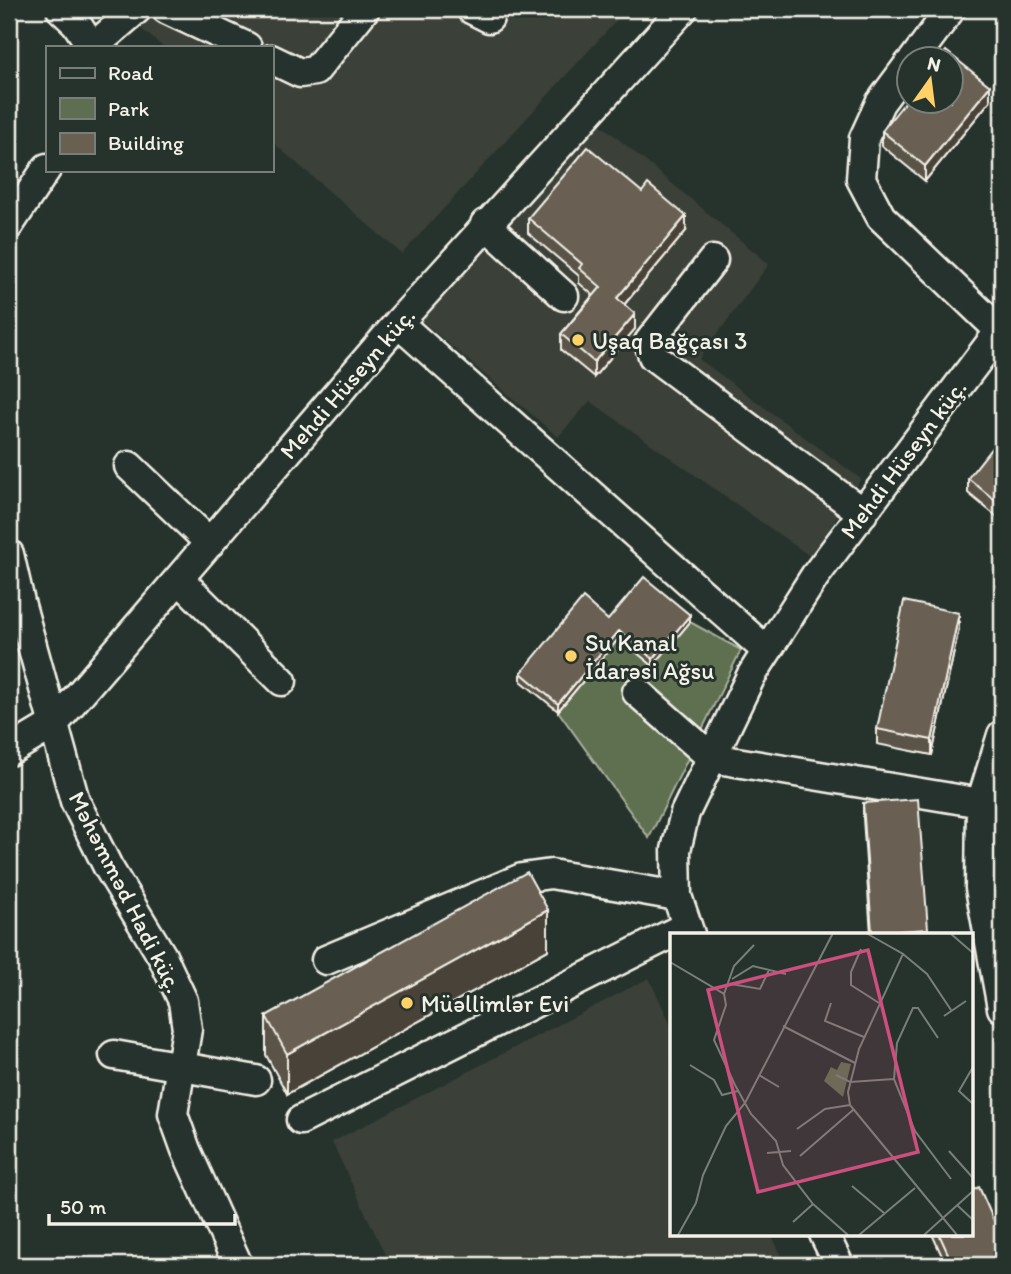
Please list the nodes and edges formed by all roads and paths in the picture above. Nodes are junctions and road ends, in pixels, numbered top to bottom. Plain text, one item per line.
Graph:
1 (61, 9) edge
2 (137, 9) edge
3 (166, 9) edge
4 (365, 9) edge
5 (683, 9) edge
6 (951, 9) edge
7 (91, 46) edge
8 (93, 46) edge
9 (245, 46) edge
10 (923, 46) edge
11 (273, 60) edge
12 (895, 83) edge
13 (46, 170) edge
14 (485, 224) junction
15 (9, 225) edge
16 (713, 260) dead end
17 (564, 296) dead end
18 (398, 323) junction
19 (1001, 330) edge
20 (129, 466) dead end
21 (863, 513) junction
22 (210, 543) junction
23 (9, 554) edge
24 (179, 579) junction
25 (21, 648) edge
26 (767, 652) junction
27 (282, 681) dead end
28 (637, 692) dead end
29 (54, 724) junction
30 (1002, 735) edge
31 (9, 751) edge
32 (712, 758) junction
33 (981, 803) junction
34 (677, 896) junction
35 (688, 930) edge
36 (670, 939) edge
37 (326, 960) dead end
38 (983, 971) edge
39 (1002, 1009) edge
40 (114, 1055) dead end
41 (180, 1068) junction
42 (256, 1080) dead end
43 (301, 1121) dead end
44 (825, 1236) edge
45 (238, 1265) edge
46 (839, 1265) edge

1 - 7 street
2 - 8 street
3 - 9 street
4 - 11 street
5 - 14 street, Mehdi Hüseyn küç.
6 - 10 street
12 - 19 street
13 - 15 street
14 - 17 street
14 - 18 street, Mehdi Hüseyn küç.
16 - 21 street
18 - 22 street, Mehdi Hüseyn küç.
18 - 26 street
19 - 21 street, Mehdi Hüseyn küç.
20 - 22 street
21 - 26 street, Mehdi Hüseyn küç.
22 - 24 street, Mehdi Hüseyn küç.
23 - 25 street, Məhəmməd Hadi küç.
24 - 27 street
24 - 29 street, Mehdi Hüseyn küç.
25 - 29 street, Məhəmməd Hadi küç.
26 - 32 street, Mehdi Hüseyn küç.
28 - 32 street
29 - 31 street, Mehdi Hüseyn küç.
29 - 41 street, Məhəmməd Hadi küç.
30 - 33 street
32 - 33 street
32 - 34 street, Mehdi Hüseyn küç.
33 - 38 street
34 - 35 street, Mehdi Hüseyn küç.
34 - 37 street
36 - 43 street
38 - 39 street
40 - 41 street
41 - 42 street
41 - 45 street, Məhəmməd Hadi küç.
44 - 46 street

